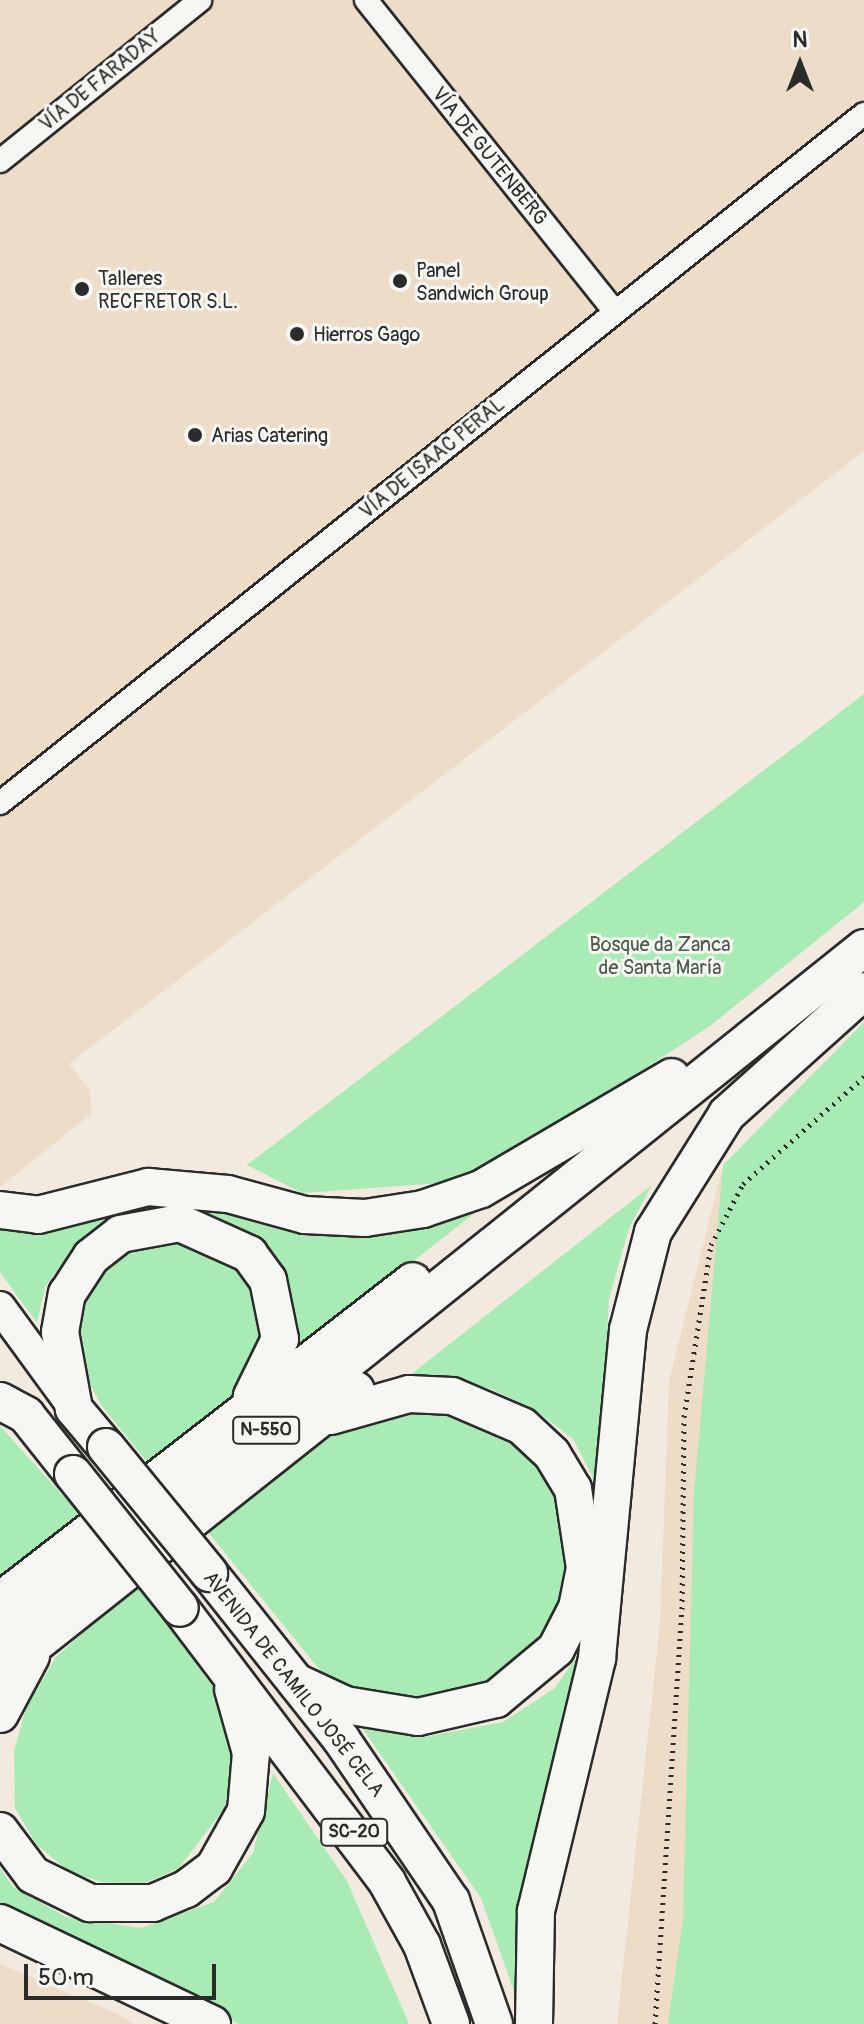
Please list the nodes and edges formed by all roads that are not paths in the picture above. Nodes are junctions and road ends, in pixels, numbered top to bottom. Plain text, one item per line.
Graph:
1 (200, 0) edge
2 (366, 0) edge
3 (864, 114) edge
4 (0, 161) edge
5 (615, 312) junction
6 (0, 803) edge
7 (864, 932) edge
8 (864, 948) edge
9 (864, 991) edge
10 (809, 997) junction
11 (672, 1077) junction
12 (0, 1210) edge
13 (0, 1307) edge
14 (0, 1381) edge
15 (13, 1408) edge
16 (74, 1409) junction
17 (239, 1414) junction
18 (315, 1423) junction
19 (0, 1601) edge
20 (0, 1640) edge
21 (37, 1644) junction
22 (221, 1661) junction
23 (0, 1672) edge
24 (296, 1682) junction
25 (0, 1714) edge
26 (0, 1831) edge
27 (0, 1923) edge
28 (212, 2024) edge
29 (451, 2024) edge
30 (494, 2024) edge
31 (534, 2024) edge

1 - 4 street, VÍA DE FARADAY
2 - 5 street, VÍA DE GUTENBERG
3 - 5 street, VÍA DE ISAAC PERAL
5 - 6 street, VÍA DE ISAAC PERAL
7 - 11 highway
8 - 10 highway, N-550
9 - 31 highway
10 - 18 highway
10 - 20 highway, N-550
11 - 12 highway
11 - 17 highway
13 - 16 main road
14 - 15 main road
15 - 22 highway, AVENIDA DE CAMILO JOSÉ CELA / SC-20, bridge
16 - 17 highway
16 - 24 highway, AVENIDA DE CAMILO JOSÉ CELA / SC-20, bridge
17 - 19 highway
18 - 21 highway
18 - 24 highway
21 - 23 highway
21 - 25 highway
22 - 26 highway
22 - 29 highway, AVENIDA DE CAMILO JOSÉ CELA / SC-20
24 - 30 highway, AVENIDA DE CAMILO JOSÉ CELA / SC-20
27 - 28 highway

